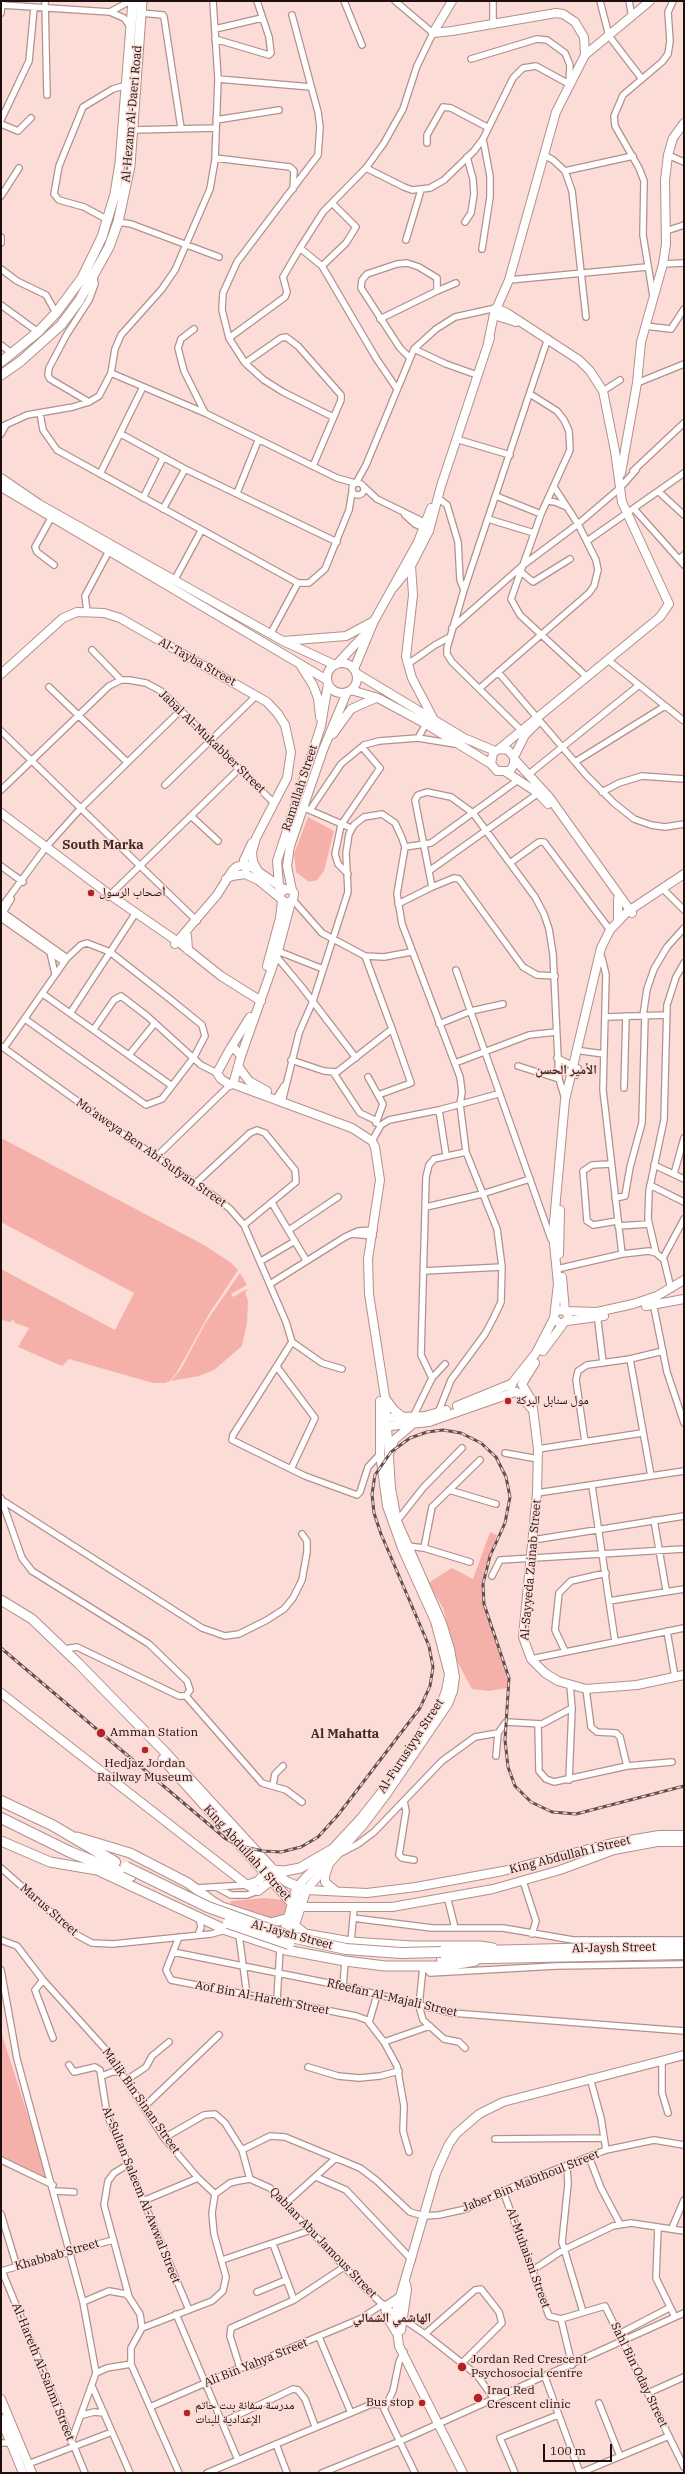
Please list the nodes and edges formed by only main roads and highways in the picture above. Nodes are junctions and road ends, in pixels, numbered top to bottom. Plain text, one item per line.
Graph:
1 (133, 1) edge
2 (142, 1) edge
3 (1, 362) edge
4 (1, 375) edge
5 (1, 1600) edge
6 (1, 1607) edge
7 (62, 1651) junction
8 (1, 1801) edge
9 (1, 1818) edge
10 (65, 1833) junction
11 (1, 1841) edge
12 (335, 1852) road end
13 (89, 1863) junction
14 (269, 1872) junction
15 (302, 1888) joint
16 (297, 1906) junction
17 (292, 1921) junction
18 (684, 1946) edge
19 (283, 1949) junction
20 (500, 1950) junction
21 (684, 1954) edge
22 (444, 1962) junction

1 - 3 main road, Al-Hezam Al-Daeri Road
2 - 4 main road, Al-Hezam Al-Daeri Road
5 - 7 main road, King Abdullah I Street
6 - 7 main road, King Abdullah I Street
7 - 14 main road, King Abdullah I Street
8 - 10 highway, Al-Jaysh Street
9 - 13 highway, Al-Jaysh Street
10 - 17 main road
10 - 22 highway, Al-Jaysh Street, bridge
11 - 13 main road
12 - 14 main road
13 - 19 main road
13 - 22 highway, Al-Jaysh Street, bridge
14 - 15 main road, King Abdullah I Street
14 - 16 main road, King Abdullah I Street
15 - 16 main road, Al-Furusiyya Street
16 - 17 main road, Al-Furusiyya Street
17 - 19 main road, Al-Furusiyya Street
17 - 20 main road
18 - 20 highway, Al-Jaysh Street
19 - 22 main road
20 - 22 highway, Al-Jaysh Street
21 - 22 highway, Al-Jaysh Street

